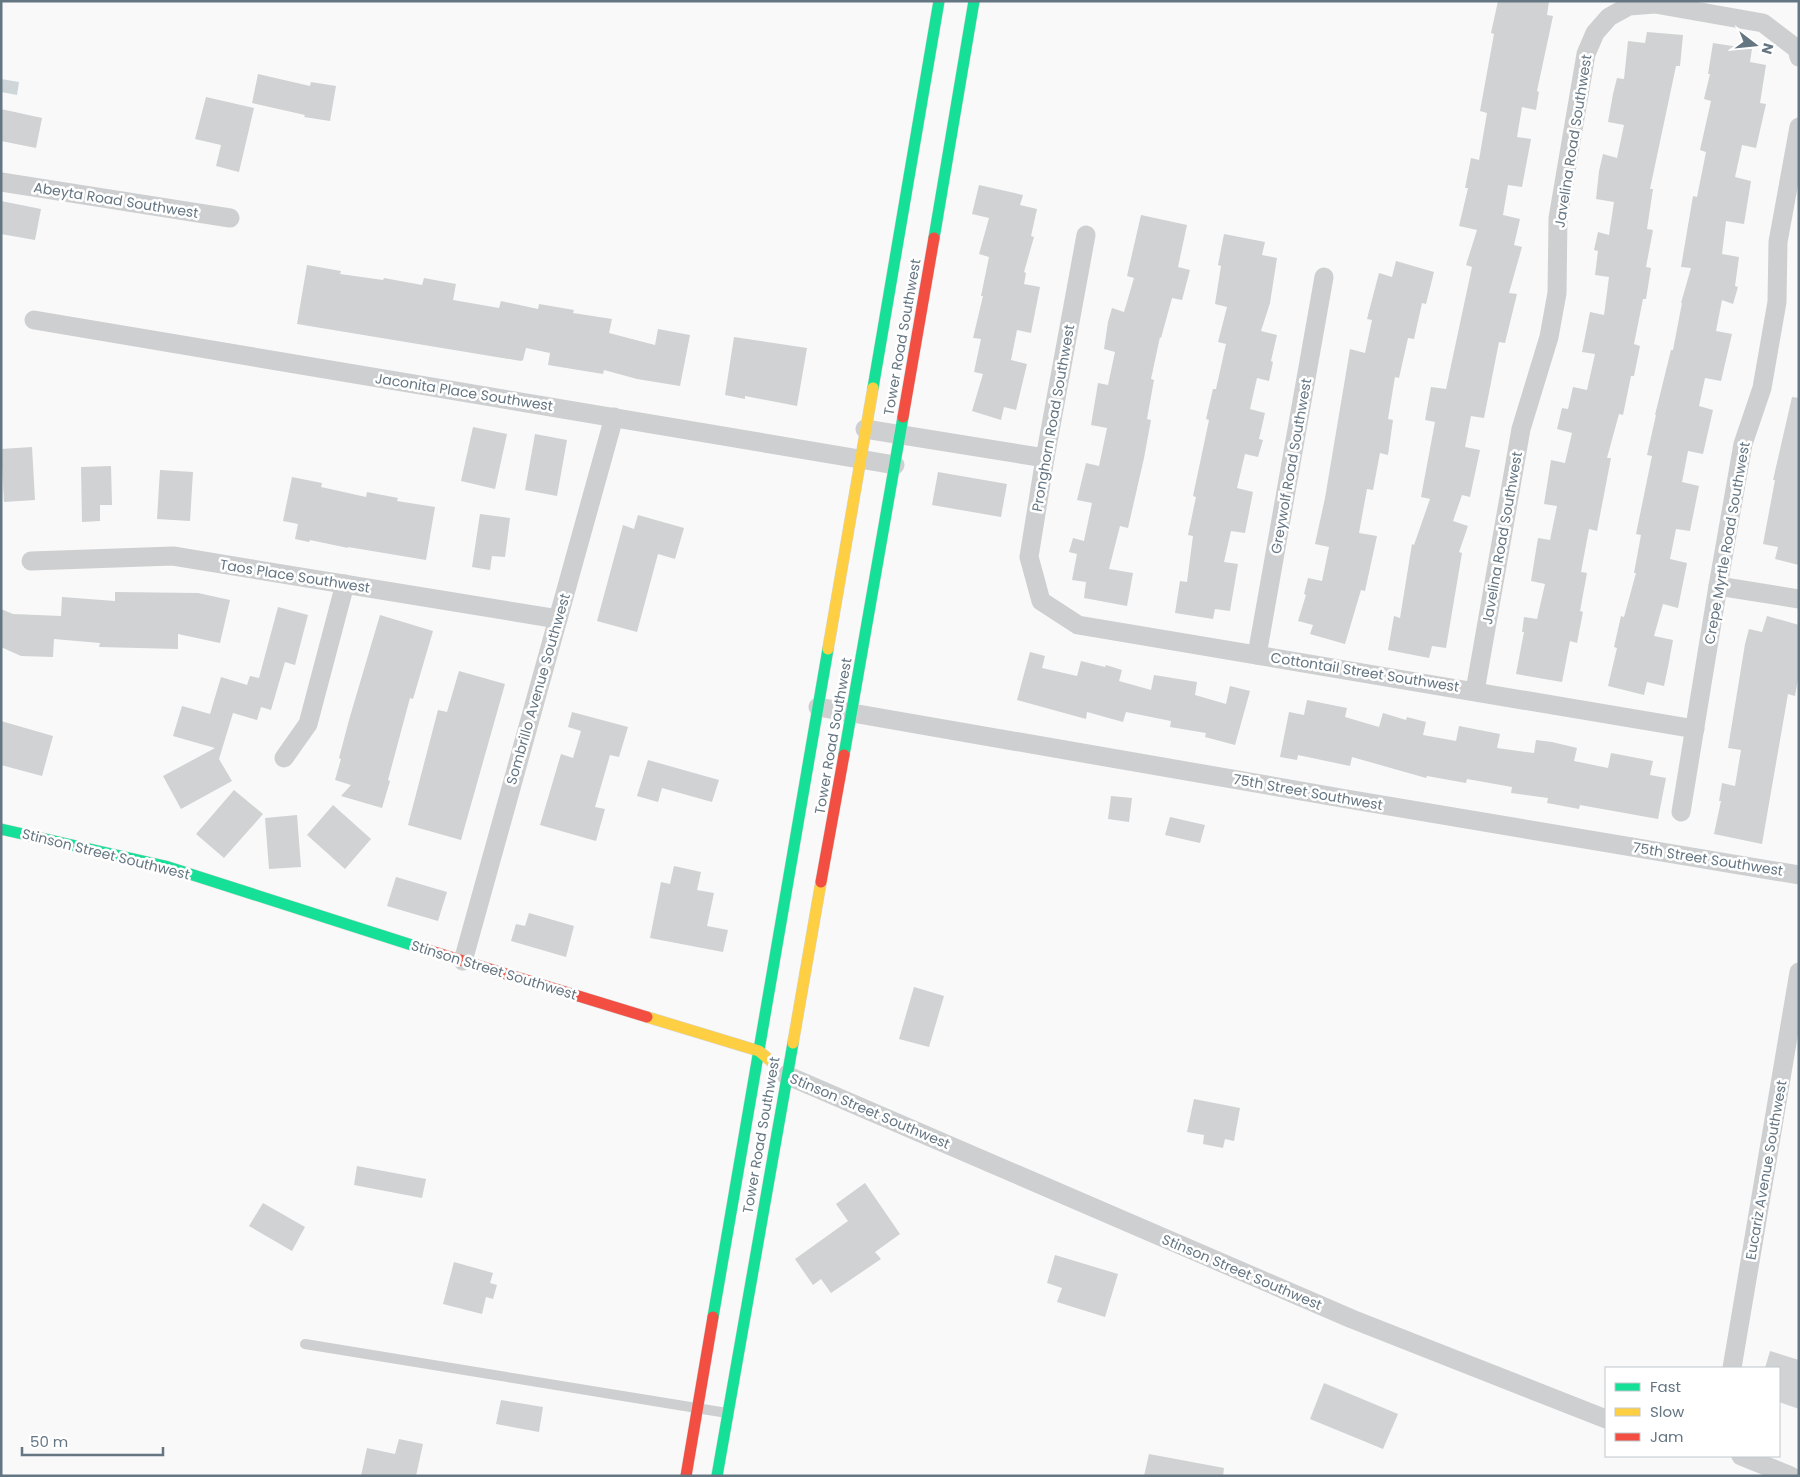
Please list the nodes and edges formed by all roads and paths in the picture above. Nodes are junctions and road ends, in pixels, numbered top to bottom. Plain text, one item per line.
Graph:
1 (939, 1) edge
2 (974, 1) edge
3 (1799, 57) edge
4 (1799, 127) edge
5 (1, 182) edge
6 (230, 218) dead end
7 (1086, 235) dead end
8 (1324, 277) dead end
9 (34, 320) dead end
10 (614, 417) junction
11 (865, 429) junction
12 (900, 436) junction
13 (1045, 458) junction
14 (860, 459) junction
15 (894, 465) junction
16 (31, 561) dead end
17 (345, 584) junction
18 (1718, 586) junction
19 (1799, 599) edge
20 (1041, 601) joint
21 (558, 619) junction
22 (1258, 655) junction
23 (1475, 691) junction
24 (818, 707) junction
25 (852, 713) junction
26 (1694, 729) junction
27 (284, 758) dead end
28 (1681, 812) dead end
29 (1, 829) edge
30 (1799, 874) edge
31 (463, 961) junction
32 (1799, 972) edge
33 (759, 1051) junction
34 (786, 1075) junction
35 (305, 1344) dead end
36 (1732, 1367) edge
37 (698, 1409) junction
38 (728, 1413) junction
39 (1605, 1419) edge
40 (1743, 1457) edge
41 (1766, 1471) edge
42 (686, 1476) edge
43 (717, 1476) edge
44 (1790, 1476) edge

1 - 11 street, Tower Road Southwest
2 - 12 street, Tower Road Southwest
3 - 23 street, Javelina Road Southwest
4 - 18 street, Crepe Myrtle Road Southwest
5 - 6 street, Abeyta Road Southwest
7 - 13 street, Pronghorn Road Southwest
8 - 22 street, Greywolf Road Southwest
9 - 10 street, Jaconita Place Southwest
10 - 14 street, Jaconita Place Southwest
10 - 21 street, Sombrillo Avenue Southwest
11 - 12 street
11 - 14 street, Tower Road Southwest
12 - 13 street
12 - 15 street, Tower Road Southwest
13 - 20 street, Pronghorn Road Southwest
14 - 15 street, Jaconita Place Southwest
14 - 24 street, Tower Road Southwest
15 - 25 street, Tower Road Southwest
16 - 17 street, Taos Place Southwest
17 - 21 street, Taos Place Southwest
17 - 27 street
18 - 19 street
18 - 26 street, Crepe Myrtle Road Southwest
20 - 22 street, Cottontail Street Southwest
21 - 31 street, Sombrillo Avenue Southwest
22 - 23 street, Cottontail Street Southwest
23 - 26 street, Cottontail Street Southwest
24 - 25 street, 75th Street Southwest
24 - 33 street, Tower Road Southwest
25 - 30 street, 75th Street Southwest
25 - 34 street, Tower Road Southwest
26 - 28 street, Crepe Myrtle Road Southwest
29 - 31 street, Stinson Street Southwest
31 - 33 street, Stinson Street Southwest
32 - 36 street, Eucariz Avenue Southwest
33 - 34 street, Stinson Street Southwest
33 - 37 street, Tower Road Southwest
34 - 38 street, Tower Road Southwest
34 - 39 street, Stinson Street Southwest
35 - 37 lane
37 - 38 lane
37 - 42 street, Tower Road Southwest
38 - 43 street, Tower Road Southwest
40 - 41 street
41 - 44 street

